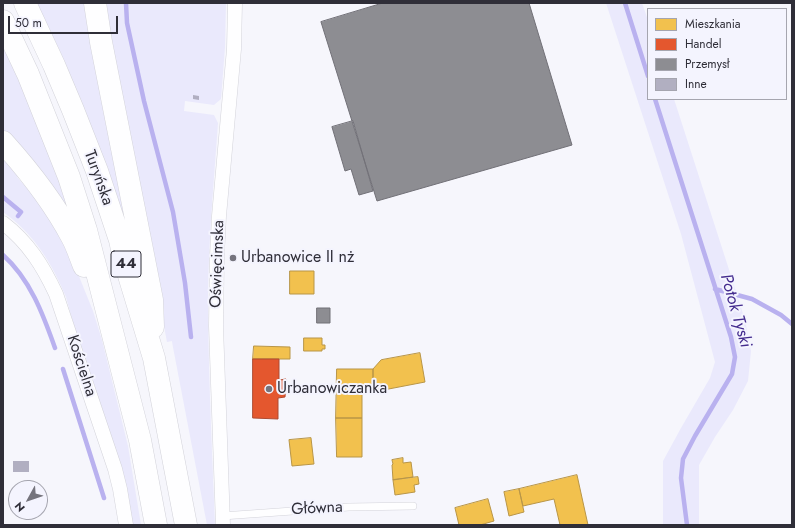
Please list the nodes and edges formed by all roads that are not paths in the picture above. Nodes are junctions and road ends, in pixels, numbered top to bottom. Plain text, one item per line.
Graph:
1 (25, 3) edge
2 (95, 3) edge
3 (235, 3) edge
4 (3, 21) edge
5 (3, 142) edge
6 (3, 223) edge
7 (113, 335) junction
8 (154, 358) junction
9 (413, 506) dead end
10 (223, 520) edge
11 (126, 525) edge
12 (156, 525) edge
13 (186, 525) edge

1 - 8 highway, Turyńska / 44
2 - 8 highway
3 - 10 street, Oświęcimska
4 - 7 highway, Turyńska / 44
5 - 7 highway
6 - 11 street, Kościelna
7 - 12 highway, 44
8 - 13 highway, 44
9 - 10 lane, Główna

